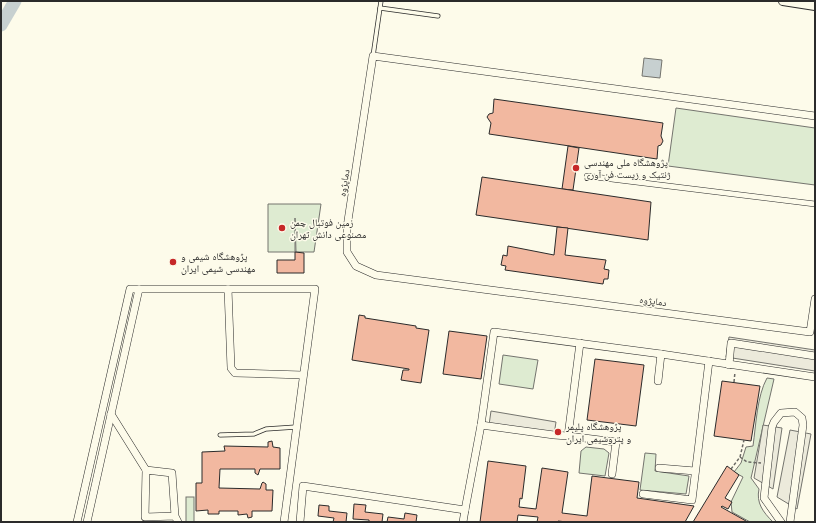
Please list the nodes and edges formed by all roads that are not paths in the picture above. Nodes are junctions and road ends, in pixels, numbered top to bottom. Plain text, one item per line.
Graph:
1 (381, 1) edge
2 (783, 1) edge
3 (815, 6) edge
4 (380, 8) junction
5 (438, 16) dead end
6 (373, 56) junction
7 (815, 116) edge
8 (587, 176) dead end
9 (815, 204) edge
10 (139, 289) junction
11 (228, 289) junction
12 (815, 299) edge
13 (813, 332) edge
14 (580, 343) junction
15 (661, 354) junction
16 (815, 356) edge
17 (709, 361) junction
18 (732, 365) junction
19 (304, 375) junction
20 (815, 377) edge
21 (658, 381) dead end
22 (111, 414) junction
23 (481, 425) junction
24 (297, 427) junction
25 (220, 435) dead end
26 (568, 436) junction
27 (659, 468) dead end
28 (146, 470) junction
29 (695, 471) junction
30 (612, 474) dead end
31 (643, 494) dead end
32 (465, 510) junction
33 (165, 519) edge
34 (176, 519) edge
35 (77, 522) edge
36 (87, 522) edge
37 (284, 522) edge
38 (300, 522) edge
39 (463, 522) edge
40 (781, 522) edge
41 (790, 522) edge

1 - 4 lane
2 - 3 street
4 - 5 lane
4 - 6 lane
6 - 7 street
6 - 13 street, دماپژوه
8 - 9 street
10 - 11 street
10 - 22 street
10 - 35 street
11 - 19 street
11 - 19 street
12 - 13 street, دماپژوه
14 - 15 street
14 - 23 street
14 - 26 street
15 - 17 street
15 - 21 street
16 - 18 street
17 - 18 street
17 - 29 street
18 - 20 street
19 - 24 street
22 - 28 street
22 - 36 street
23 - 26 street
23 - 32 street
24 - 25 lane
24 - 37 street
26 - 30 street
27 - 29 street
28 - 33 street
28 - 34 street
29 - 31 street
32 - 38 street
32 - 39 street
33 - 34 street
40 - 41 street

